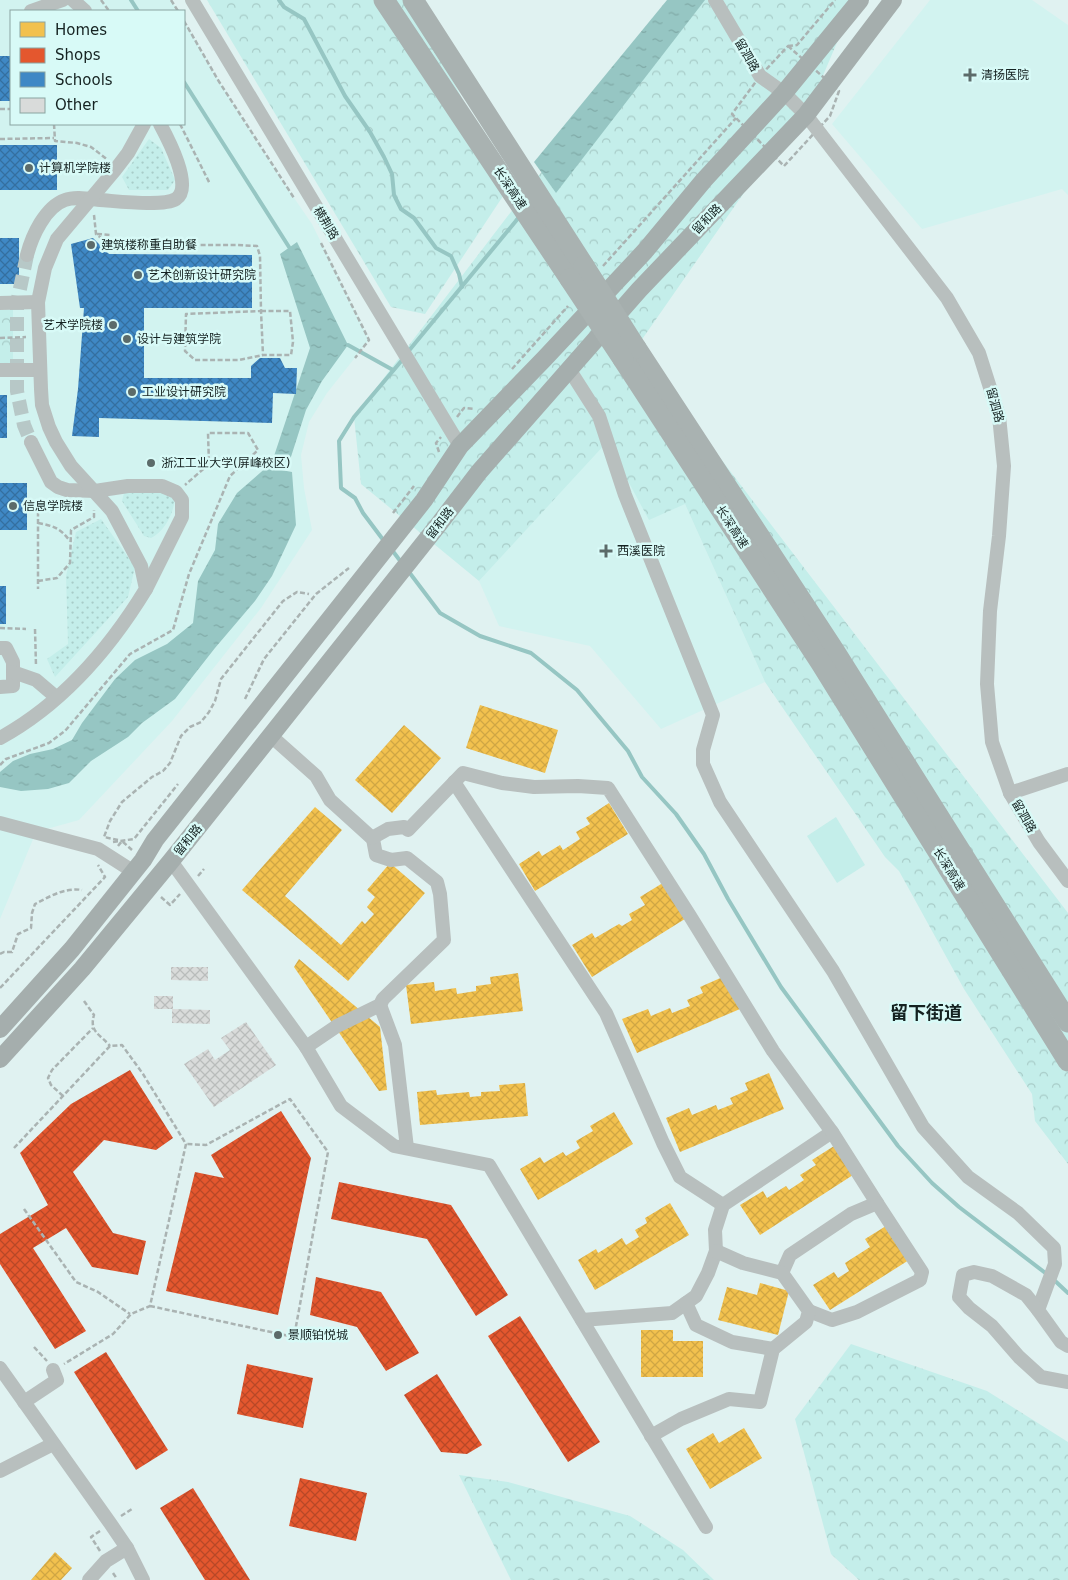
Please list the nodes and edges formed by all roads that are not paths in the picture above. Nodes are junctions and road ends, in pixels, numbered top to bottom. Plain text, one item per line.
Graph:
1 (63, 0) edge
2 (73, 0) edge
3 (192, 0) edge
4 (384, 0) edge
5 (413, 0) edge
6 (715, 0) edge
7 (860, 0) edge
8 (893, 0) edge
9 (34, 10) edge
10 (83, 10) edge
11 (784, 93) junction
12 (806, 115) junction
13 (143, 125) edge
14 (160, 125) edge
15 (92, 199) junction
16 (531, 202) junction
17 (27, 255) tunnel mouth
18 (38, 302) junction
19 (0, 304) edge
20 (630, 354) junction
21 (569, 369) junction
22 (0, 370) edge
23 (40, 370) junction
24 (30, 442) tunnel mouth
25 (460, 446) junction
26 (95, 491) junction
27 (146, 589) junction
28 (0, 648) edge
29 (13, 672) junction
30 (0, 688) edge
31 (56, 697) junction
32 (271, 736) junction
33 (0, 738) edge
34 (1068, 774) edge
35 (454, 782) junction
36 (1010, 793) junction
37 (0, 823) edge
38 (372, 838) junction
39 (171, 861) junction
40 (134, 872) junction
41 (1068, 881) edge
42 (380, 1005) junction
43 (1068, 1022) edge
44 (0, 1029) edge
45 (306, 1047) junction
46 (0, 1059) edge
47 (1068, 1061) edge
48 (832, 1132) junction
49 (407, 1148) junction
50 (877, 1203) junction
51 (723, 1205) junction
52 (716, 1251) junction
53 (782, 1273) junction
54 (686, 1303) junction
55 (1041, 1304) junction
56 (809, 1311) junction
57 (582, 1320) junction
58 (1068, 1346) edge
59 (773, 1349) junction
60 (0, 1368) edge
61 (53, 1370) road end
62 (1068, 1382) edge
63 (24, 1402) junction
64 (651, 1436) junction
65 (53, 1444) junction
66 (0, 1471) edge
67 (706, 1527) dead end
68 (127, 1548) junction
69 (88, 1580) edge
70 (143, 1580) edge

1 - 9 street
2 - 10 street
3 - 25 street, 横荆路
4 - 16 highway, 长深高速
5 - 16 highway, 长深高速
6 - 11 street, 留泗路
7 - 11 main road, 留和路
8 - 12 main road, 留和路
11 - 12 street, 留泗路
11 - 25 main road, 留和路
12 - 21 main road, 留和路
12 - 36 street, 留泗路
13 - 15 street
14 - 15 street
15 - 17 street
15 - 18 street
16 - 20 highway, 长深高速, bridge
18 - 19 street
18 - 23 street
20 - 43 highway, 长深高速
20 - 47 highway, 长深高速
21 - 32 main road, 留和路
21 - 55 street
22 - 23 street
23 - 26 street
24 - 26 street
25 - 40 main road, 留和路
26 - 27 street
26 - 27 street
27 - 31 street
28 - 29 street
29 - 30 street
29 - 31 street
31 - 33 street
32 - 38 street
32 - 39 main road, 留和路
34 - 36 street
35 - 38 street
35 - 48 street
35 - 51 street
36 - 41 street, 留泗路
37 - 40 street
38 - 42 street
39 - 45 street
39 - 46 main road, 留和路
40 - 44 main road, 留和路
42 - 45 street
42 - 49 street
45 - 49 street
48 - 50 street
48 - 51 street
49 - 57 street
50 - 53 street
50 - 56 street
51 - 52 street
52 - 53 street
52 - 54 street
53 - 56 street
54 - 57 street
54 - 59 street
55 - 58 street
55 - 62 street
56 - 59 street
57 - 64 street
59 - 64 street
60 - 63 street
61 - 63 street
63 - 65 street
64 - 67 street
65 - 66 street
65 - 68 street
68 - 69 street
68 - 70 street

